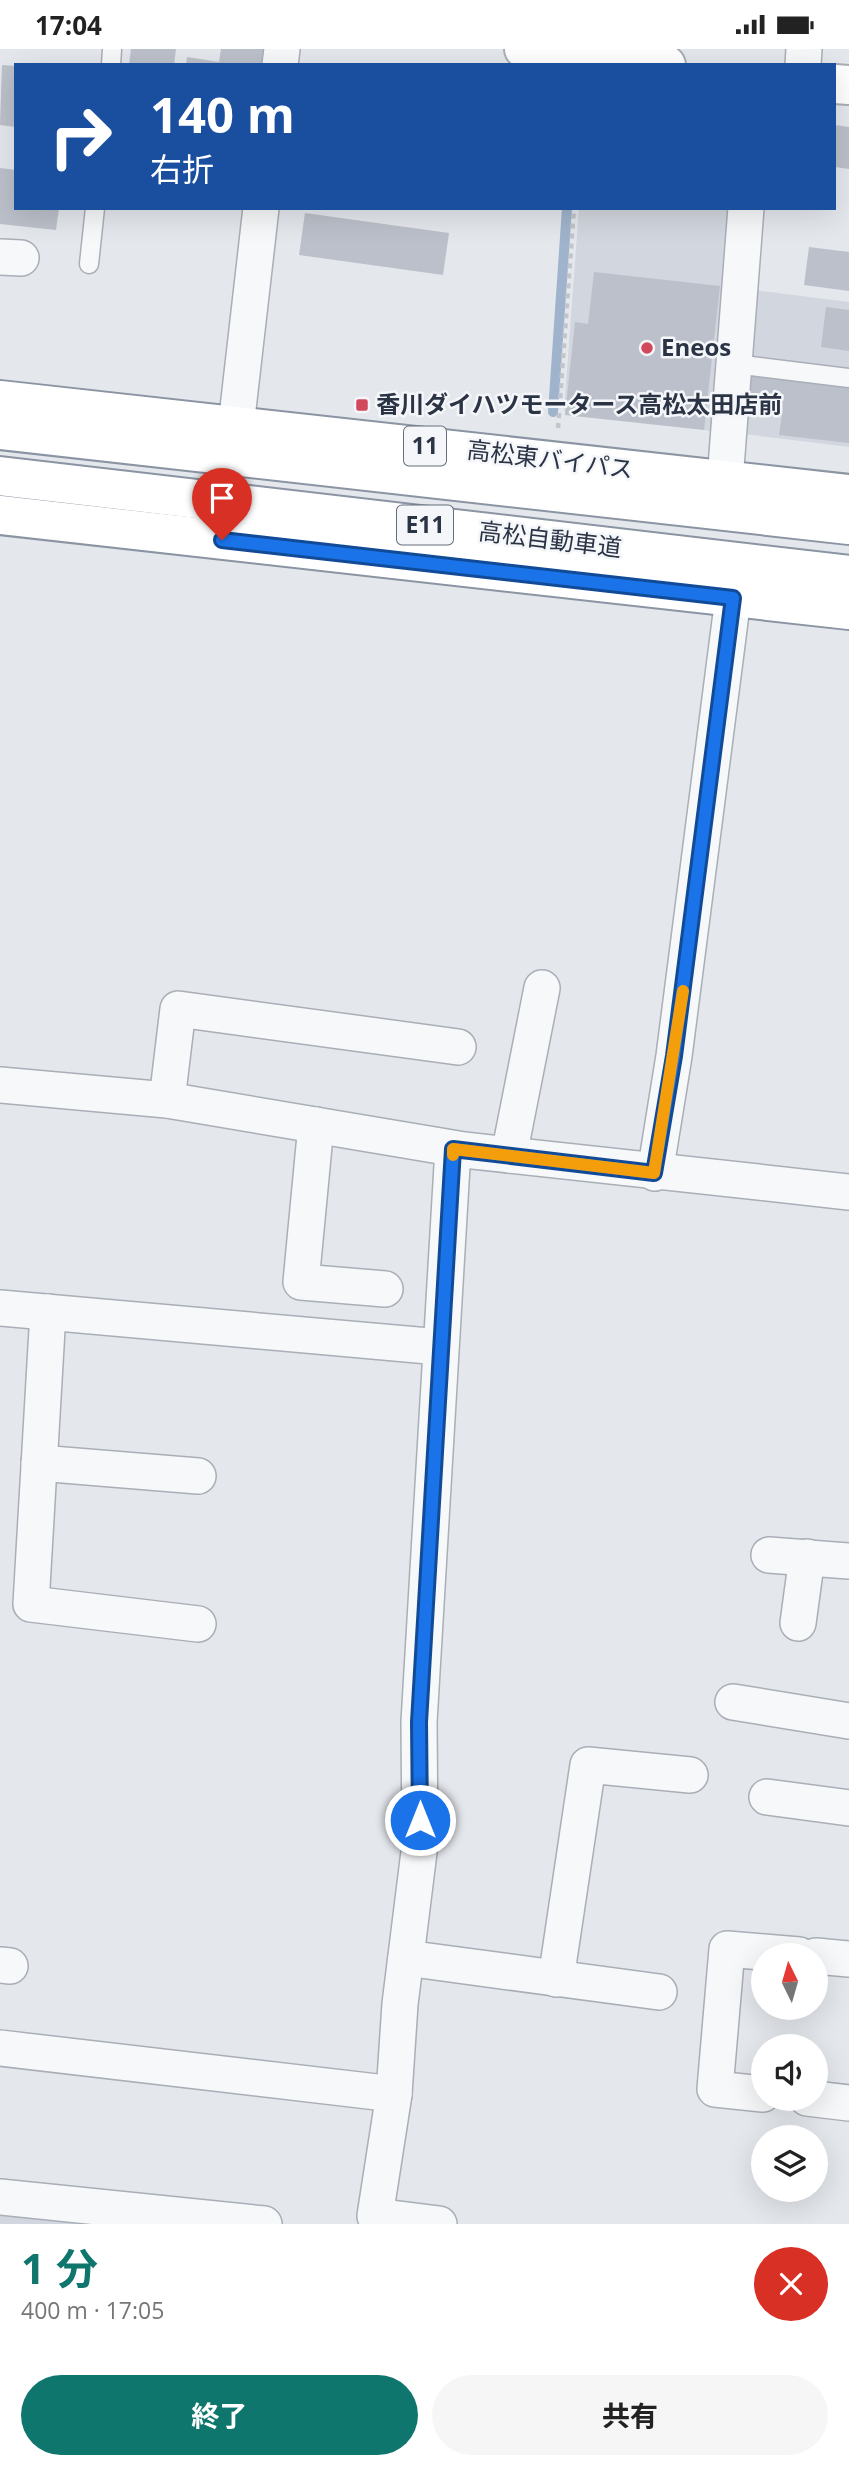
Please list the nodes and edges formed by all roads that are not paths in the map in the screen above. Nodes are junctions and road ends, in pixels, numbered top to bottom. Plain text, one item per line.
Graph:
1 (524, 49) edge
2 (648, 63) edge
3 (95, 210) edge
4 (261, 210) edge
5 (746, 210) edge
6 (89, 264) dead end
7 (735, 365) junction
8 (849, 378) edge
9 (0, 400) edge
10 (236, 426) junction
11 (0, 430) edge
12 (0, 476) edge
13 (725, 480) junction
14 (849, 494) edge
15 (0, 515) edge
16 (849, 525) edge
17 (849, 575) edge
18 (733, 598) junction
19 (849, 610) edge
20 (542, 988) dead end
21 (458, 1047) dead end
22 (0, 1085) edge
23 (167, 1100) junction
24 (316, 1125) junction
25 (453, 1149) junction
26 (509, 1155) junction
27 (654, 1173) junction
28 (849, 1192) edge
29 (385, 1289) dead end
30 (0, 1308) edge
31 (48, 1312) junction
32 (440, 1347) junction
33 (39, 1463) junction
34 (198, 1476) dead end
35 (769, 1555) dead end
36 (807, 1557) junction
37 (849, 1561) edge
38 (797, 1623) dead end
39 (198, 1624) dead end
40 (733, 1702) dead end
41 (849, 1721) edge
42 (690, 1775) dead end
43 (767, 1797) dead end
44 (849, 1808) edge
45 (751, 1951) edge
46 (828, 1957) edge
47 (406, 1958) junction
48 (849, 1959) edge
49 (556, 1979) junction
50 (659, 1992) dead end
51 (0, 2048) edge
52 (751, 2093) edge
53 (394, 2094) junction
54 (828, 2100) edge
55 (849, 2103) edge
56 (0, 2197) edge
57 (120, 2216) edge
58 (371, 2220) edge
59 (264, 2224) edge
60 (439, 2224) edge

1 - 2 main road
3 - 6 lane
4 - 10 street
5 - 7 street
7 - 8 lane
7 - 13 street
9 - 10 main road, 高松東バイパス / 11
10 - 13 main road, 高松東バイパス / 11
11 - 16 main road, 高松自動車道 / E11
12 - 17 main road, 高松自動車道 / E11
13 - 14 main road, 高松東バイパス / 11
15 - 18 main road
18 - 19 main road
18 - 27 street
20 - 26 street
21 - 23 street
22 - 23 street
23 - 24 street
24 - 25 street
24 - 29 street
25 - 26 street
25 - 32 street
26 - 27 street
27 - 28 street
30 - 31 street
31 - 32 street
31 - 33 street
32 - 47 street
33 - 34 street
33 - 39 street
35 - 36 street
36 - 37 street
36 - 38 street
40 - 41 street
42 - 49 street
43 - 44 street
45 - 52 street
46 - 48 street
47 - 49 street
47 - 53 street
49 - 50 street
51 - 53 street
53 - 58 street
54 - 55 street
56 - 57 street
57 - 59 street
58 - 60 street

